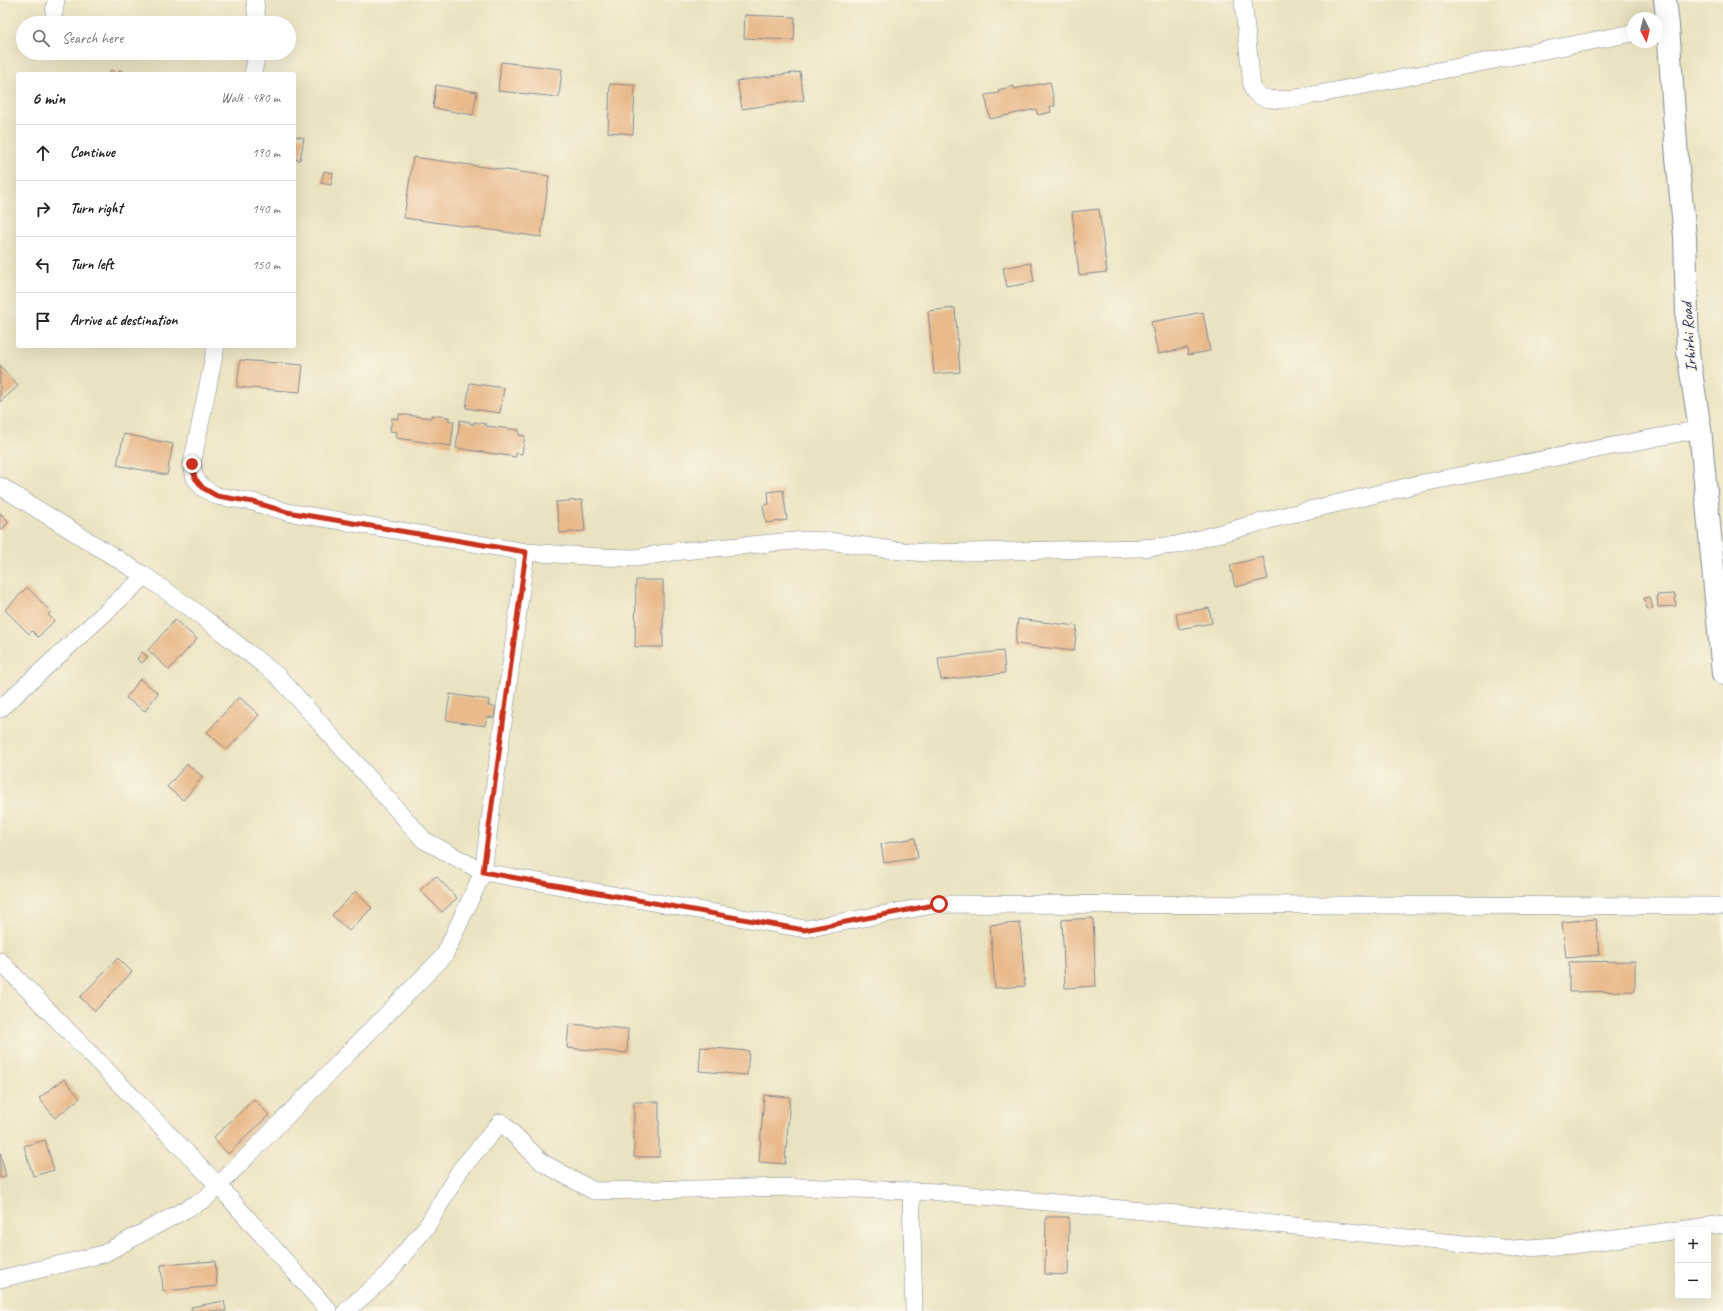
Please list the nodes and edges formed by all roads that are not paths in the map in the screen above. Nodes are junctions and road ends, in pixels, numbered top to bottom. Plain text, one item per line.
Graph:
1 (255, 0) edge
2 (1243, 0) edge
3 (1665, 0) edge
4 (256, 16) edge
5 (1663, 18) edge
6 (1627, 34) edge
7 (1663, 36) edge
8 (256, 60) edge
9 (253, 72) edge
10 (216, 348) edge
11 (1700, 429) junction
12 (0, 486) edge
13 (526, 552) junction
14 (145, 576) junction
15 (1723, 673) edge
16 (0, 710) edge
17 (483, 872) junction
18 (1723, 906) edge
19 (0, 960) edge
20 (218, 1185) junction
21 (911, 1191) junction
22 (1723, 1224) edge
23 (1701, 1227) edge
24 (1675, 1231) edge
25 (0, 1279) edge
26 (329, 1311) edge
27 (346, 1311) edge
28 (914, 1311) edge

1 - 4 street
2 - 6 street
3 - 5 street, Irhirhi Road
7 - 11 street, Irhirhi Road
8 - 9 street
10 - 13 street
11 - 13 street
11 - 15 street, Irhirhi Road
12 - 14 street
13 - 17 street
14 - 16 street
14 - 17 street
17 - 18 street
17 - 20 street
19 - 20 street
20 - 25 street
20 - 26 street
21 - 24 street
21 - 27 street
21 - 28 street
22 - 23 street

